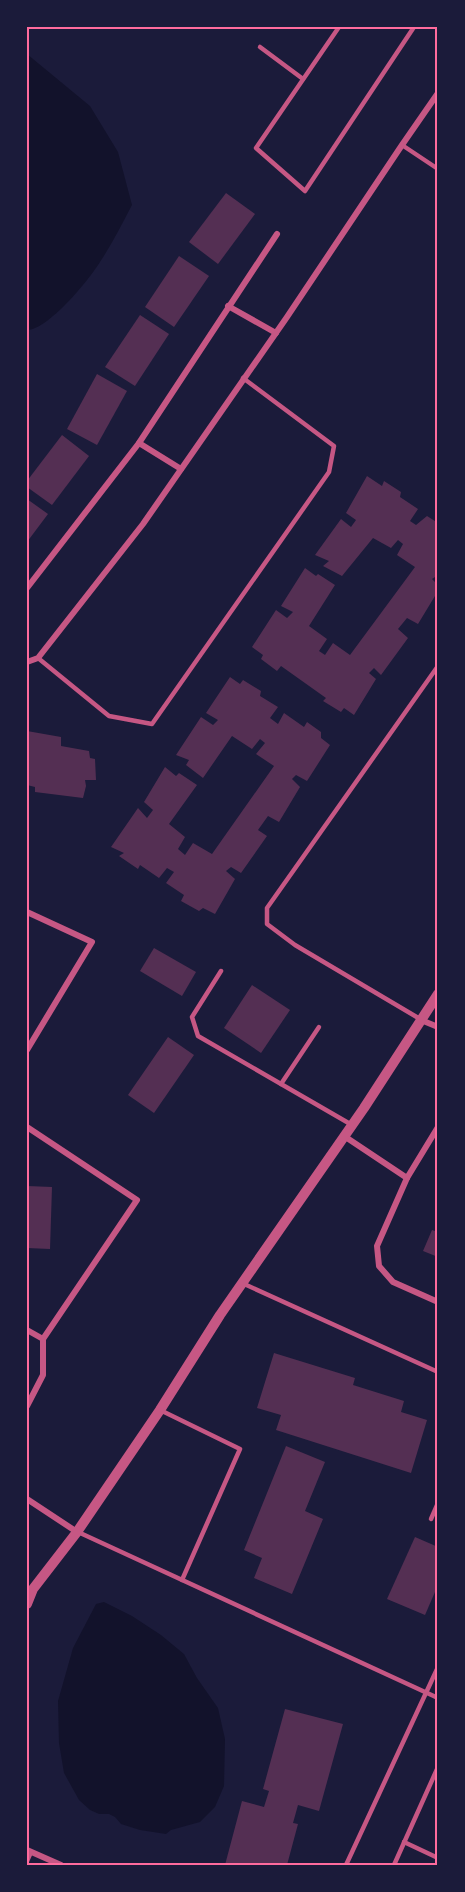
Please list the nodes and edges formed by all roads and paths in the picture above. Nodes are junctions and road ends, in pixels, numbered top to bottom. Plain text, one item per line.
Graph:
1 (339, 27) edge
2 (414, 27) edge
3 (260, 46) dead end
4 (303, 79) junction
5 (438, 93) edge
6 (402, 145) junction
7 (438, 169) edge
8 (277, 234) dead end
9 (228, 306) junction
10 (276, 333) junction
11 (243, 378) junction
12 (139, 443) junction
13 (181, 469) junction
14 (27, 588) edge
15 (38, 658) junction
16 (27, 662) edge
17 (438, 666) edge
18 (27, 912) edge
19 (222, 971) dead end
20 (438, 994) edge
21 (421, 1020) junction
22 (319, 1027) dead end
23 (438, 1027) edge
24 (27, 1050) edge
25 (281, 1084) junction
26 (352, 1125) junction
27 (438, 1126) edge
28 (27, 1127) edge
29 (344, 1136) junction
30 (407, 1178) junction
31 (242, 1283) junction
32 (438, 1302) edge
33 (27, 1329) edge
34 (44, 1340) junction
35 (438, 1372) edge
36 (27, 1406) edge
37 (160, 1410) junction
38 (27, 1498) edge
39 (438, 1503) edge
40 (431, 1519) dead end
41 (77, 1532) junction
42 (182, 1580) junction
43 (27, 1604) edge
44 (438, 1667) edge
45 (426, 1692) junction
46 (438, 1698) edge
47 (438, 1767) edge
48 (404, 1842) junction
49 (29, 1851) edge
50 (438, 1858) edge
51 (27, 1861) edge
52 (61, 1865) edge
53 (346, 1865) edge
54 (394, 1865) edge

1 - 4 lane
2 - 4 lane
3 - 4 lane
5 - 6 street
6 - 7 lane
6 - 10 street
8 - 9 street
9 - 10 street
9 - 12 street
10 - 11 street
11 - 13 street
11 - 15 lane
12 - 13 street
12 - 14 street
13 - 15 street
15 - 16 street
17 - 21 lane
18 - 24 street
19 - 25 lane
20 - 21 street
21 - 23 street
21 - 26 street
22 - 25 lane
25 - 26 lane
26 - 29 street
27 - 30 street
28 - 34 street
29 - 30 street
29 - 31 street
30 - 32 street
31 - 35 lane
31 - 37 street
33 - 34 street
34 - 36 street
37 - 41 street
37 - 42 lane
38 - 41 street
39 - 40 lane
41 - 42 lane
41 - 43 street
42 - 45 lane
44 - 45 lane
45 - 46 lane
45 - 53 lane
47 - 48 lane
48 - 50 lane
48 - 54 lane
49 - 51 lane
49 - 52 street

